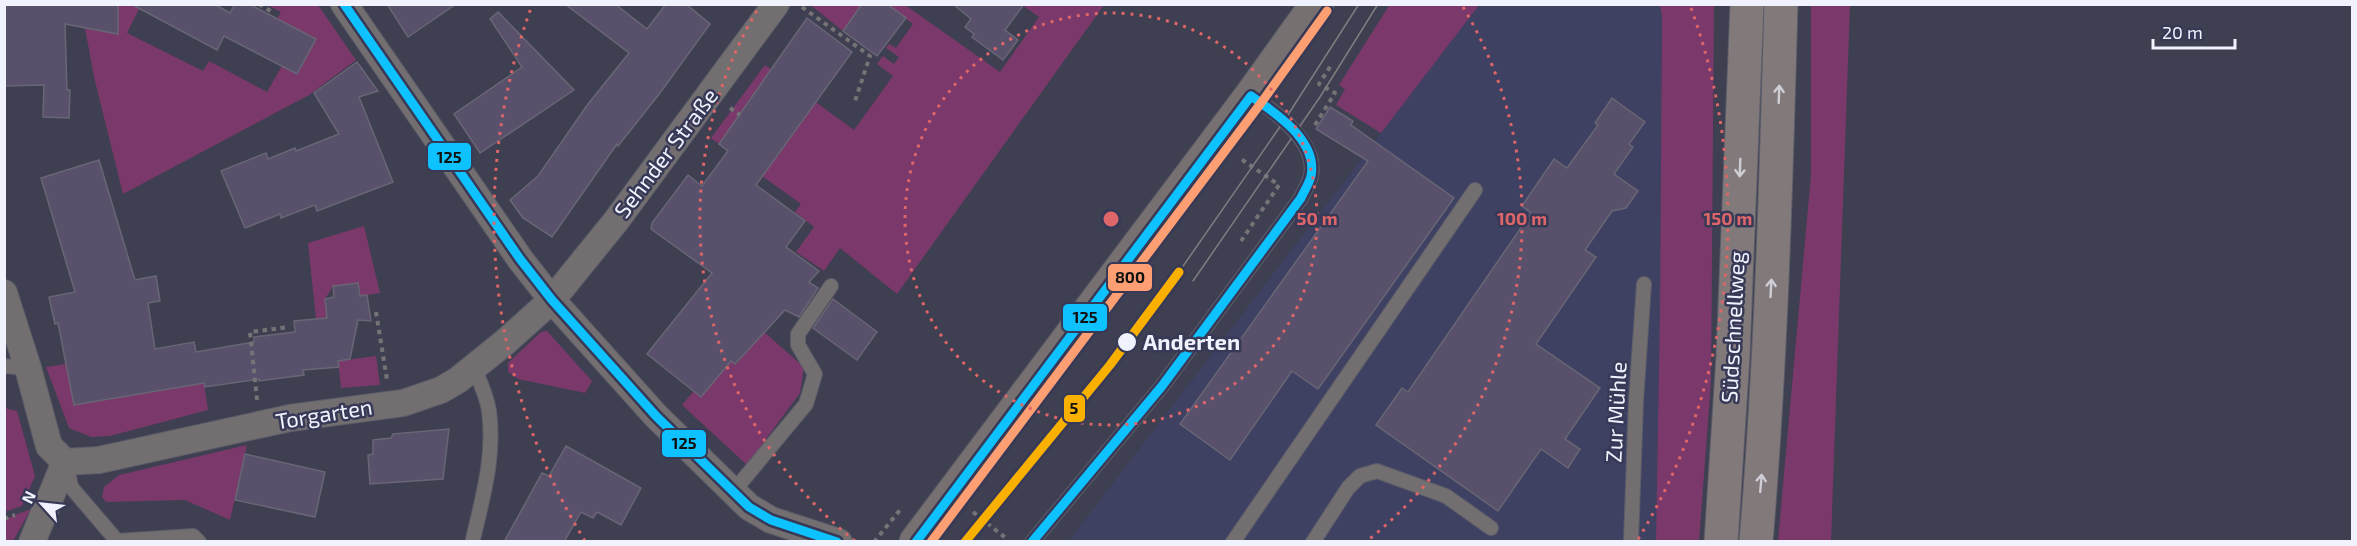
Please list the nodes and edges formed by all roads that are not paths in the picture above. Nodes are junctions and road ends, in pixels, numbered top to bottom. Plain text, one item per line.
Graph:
1 (344, 4) edge
2 (776, 4) edge
3 (1317, 4) edge
4 (1747, 4) edge
5 (1781, 4) edge
6 (1251, 96) junction
7 (1475, 190) dead end
8 (1644, 284) dead end
9 (831, 286) dead end
10 (4, 293) edge
11 (552, 300) junction
12 (16, 367) edge
13 (474, 368) junction
14 (65, 462) junction
15 (733, 492) junction
16 (1491, 528) dead end
17 (805, 537) edge
18 (473, 539) dead end
19 (118, 541) edge
20 (32, 542) edge
21 (199, 542) edge
22 (839, 542) edge
23 (915, 542) edge
24 (1032, 542) edge
25 (1233, 542) edge
26 (1313, 542) edge
27 (1631, 542) edge
28 (1721, 542) edge
29 (1756, 542) edge

1 - 11 street
2 - 11 street, Sehnder Straße
3 - 6 main road
4 -> 28 highway, Südschnellweg
29 -> 5 highway, Südschnellweg
6 - 23 main road
6 - 24 lane
7 - 25 lane
8 - 27 lane, Zur Mühle
9 - 15 lane
10 - 12 street
11 - 13 street, Torgarten
11 - 15 street
12 - 14 street
13 - 14 street, Torgarten
13 - 18 lane
14 - 19 lane
14 - 20 street
15 - 17 street
16 - 26 lane
17 - 22 street
19 - 21 lane

